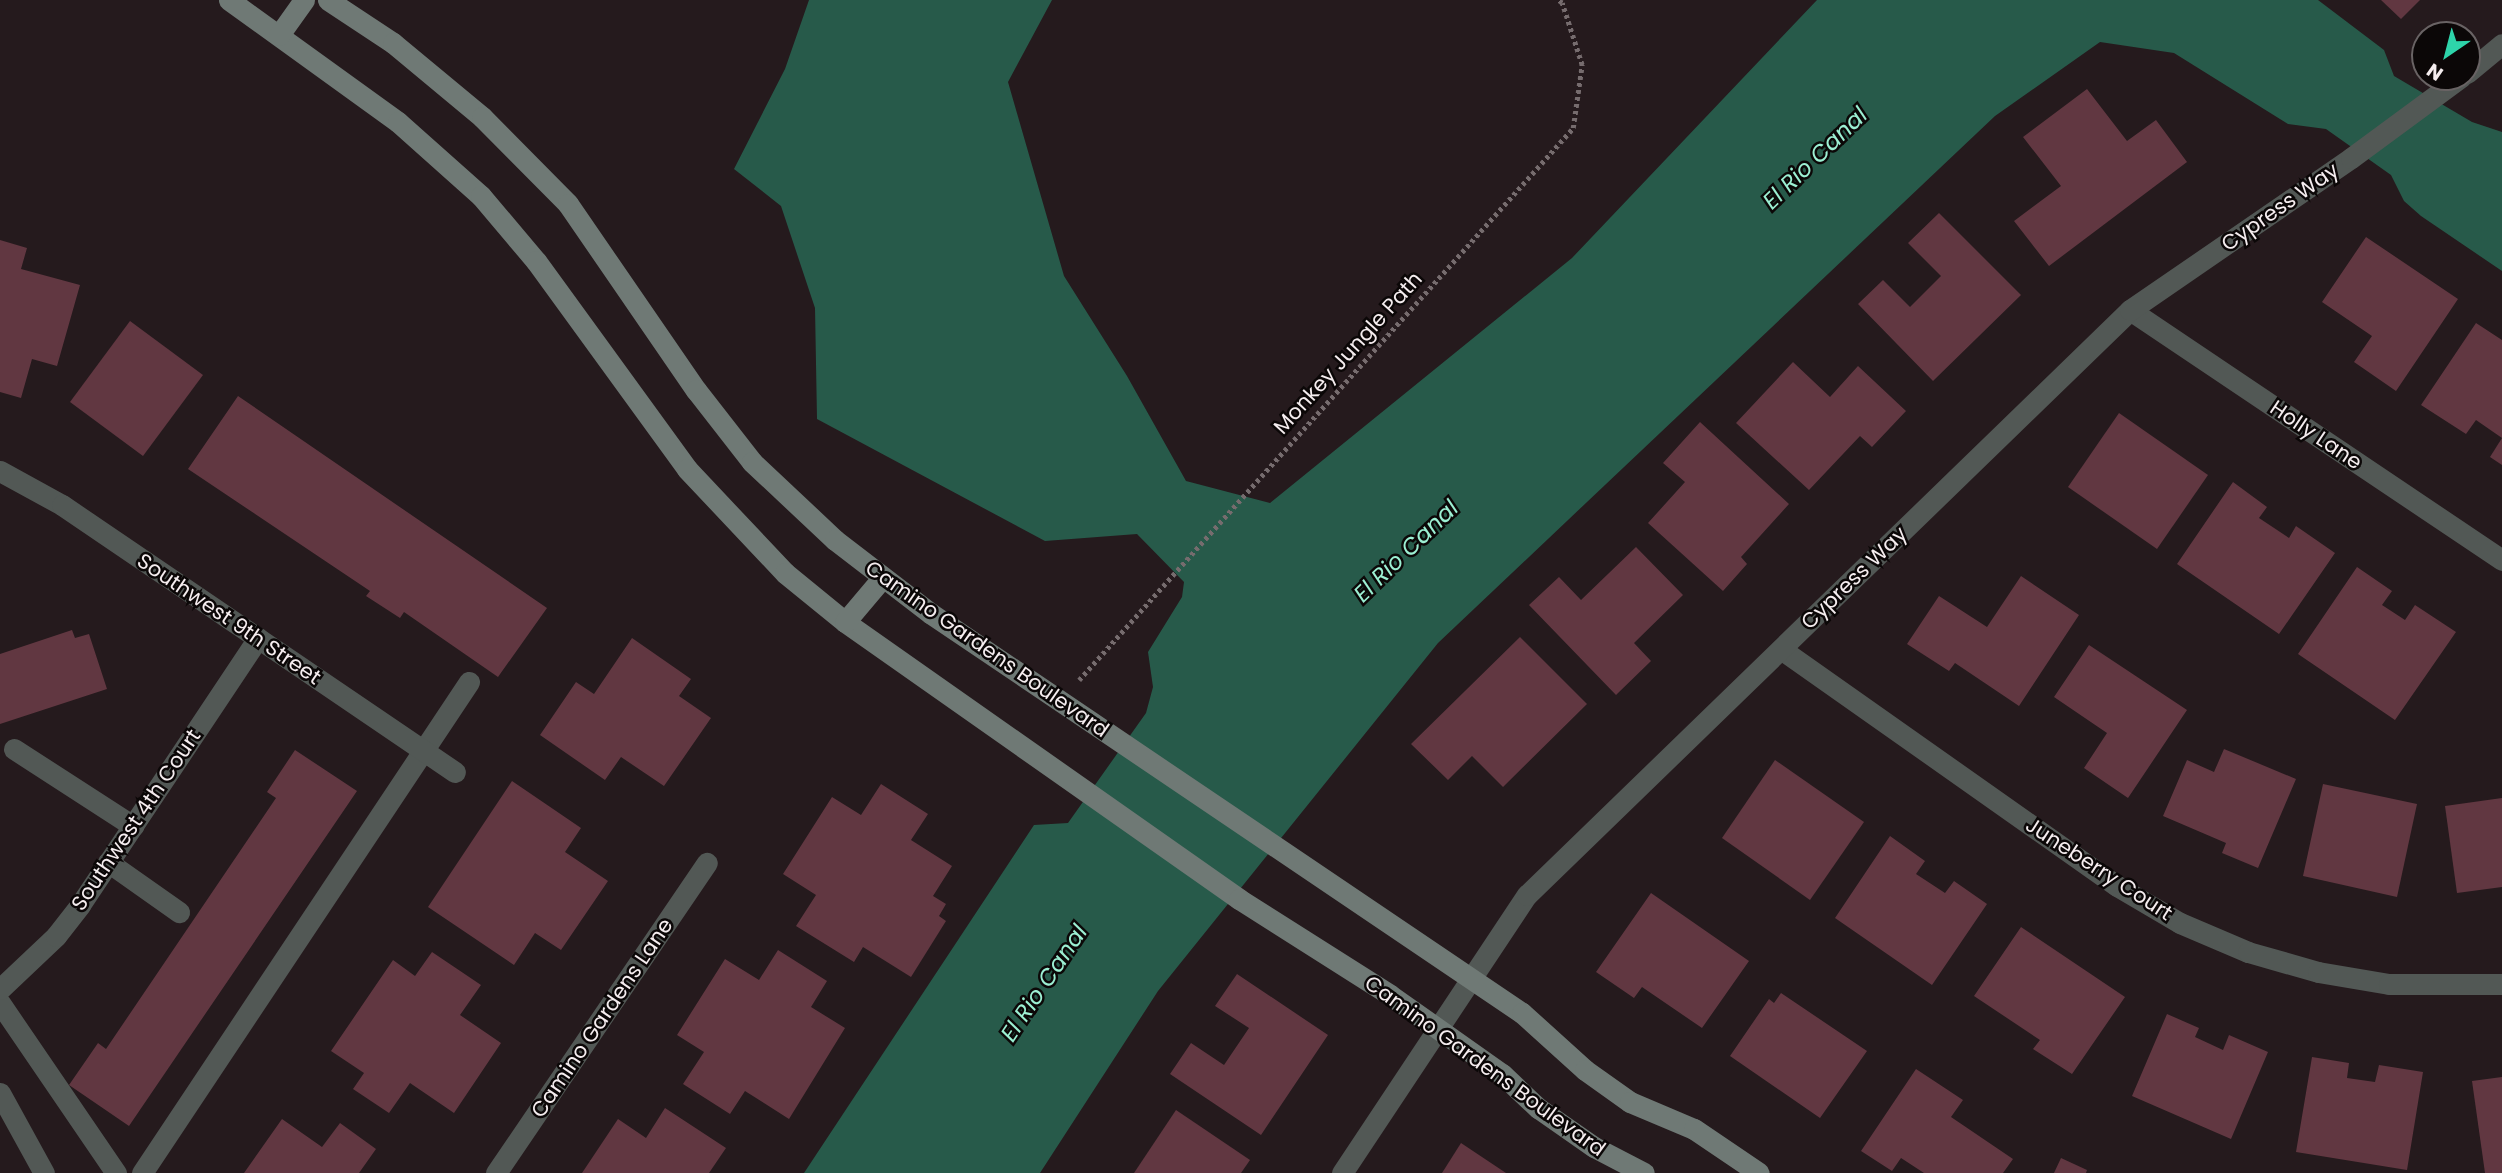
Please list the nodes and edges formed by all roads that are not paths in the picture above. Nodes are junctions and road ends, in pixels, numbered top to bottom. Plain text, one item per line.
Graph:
1 (229, 0) edge
2 (304, 0) edge
3 (328, 0) edge
4 (279, 35) junction
5 (2502, 44) edge
6 (2481, 61) edge
7 (2444, 91) edge
8 (2130, 310) junction
9 (0, 471) edge
10 (2502, 560) edge
11 (882, 578) junction
12 (845, 622) junction
13 (258, 638) junction
14 (1781, 649) junction
15 (469, 682) dead end
16 (14, 749) dead end
17 (424, 751) junction
18 (455, 772) dead end
19 (133, 826) junction
20 (108, 862) junction
21 (707, 863) dead end
22 (179, 912) dead end
23 (1471, 979) junction
24 (2502, 985) edge
25 (0, 989) edge
26 (0, 1003) edge
27 (1437, 1029) junction
28 (0, 1093) edge
29 (44, 1173) edge
30 (116, 1173) edge
31 (142, 1173) edge
32 (496, 1173) edge
33 (1342, 1173) edge
34 (1644, 1173) edge
35 (1759, 1173) edge

1 - 4 street, Camino Gardens Boulevard
2 - 4 street
3 - 11 street, Camino Gardens Boulevard
4 - 12 street, Camino Gardens Boulevard
5 - 6 street
7 - 8 street, Cypress Way
8 - 10 street, Holly Lane
8 - 14 street, Cypress Way
9 - 13 street, Southwest 9th Street
11 - 12 street
11 - 23 street, Camino Gardens Boulevard
12 - 27 street, Camino Gardens Boulevard
13 - 17 street, Southwest 9th Street
13 - 19 street, Southwest 4th Court
14 - 23 street, Cypress Way
14 - 24 street, Juneberry Court
15 - 17 street
16 - 19 street
17 - 18 street, Southwest 9th Street
17 - 31 street
19 - 20 street, Southwest 4th Court
20 - 22 street
20 - 25 street, Southwest 4th Court
21 - 32 street, Camino Gardens Lane
23 - 27 street, Cypress Way
23 - 35 street, Camino Gardens Boulevard
26 - 30 street
27 - 33 street, Cypress Way
27 - 34 street, Camino Gardens Boulevard
28 - 29 street

